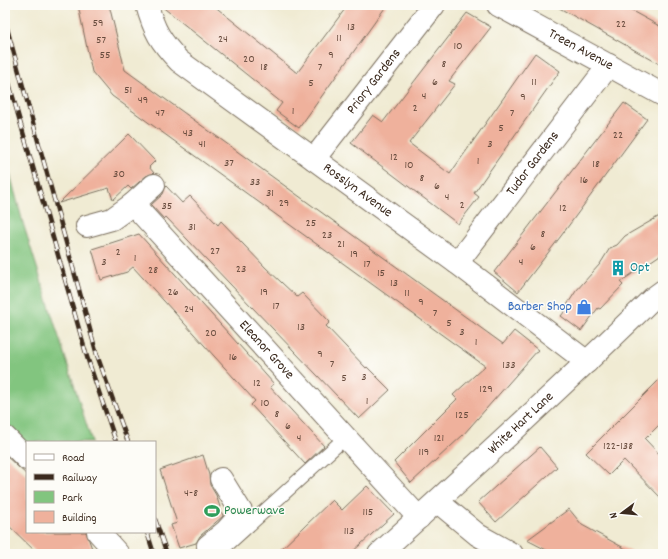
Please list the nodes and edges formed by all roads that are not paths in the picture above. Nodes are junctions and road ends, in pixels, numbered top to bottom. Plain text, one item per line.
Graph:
1 (148, 5) edge
2 (434, 5) edge
3 (498, 5) edge
4 (609, 65) junction
5 (663, 95) edge
6 (314, 159) junction
7 (154, 185) dead end
8 (133, 204) junction
9 (87, 226) dead end
10 (458, 263) junction
11 (663, 291) edge
12 (587, 362) junction
13 (5, 437) edge
14 (346, 437) junction
15 (26, 459) edge
16 (221, 479) dead end
17 (438, 502) junction
18 (419, 518) junction
19 (99, 533) edge
20 (218, 550) edge
21 (118, 554) edge
22 (379, 554) edge
23 (512, 554) edge

1 - 6 street, Rosslyn Avenue
2 - 6 street, Priory Gardens
3 - 4 street, Treen Avenue
4 - 5 street, Treen Avenue
4 - 10 street, Tudor Gardens
6 - 10 street, Rosslyn Avenue
7 - 8 street
8 - 9 street
8 - 14 street, Eleanor Grove
10 - 12 street, Rosslyn Avenue
11 - 12 street, White Hart Lane
12 - 17 street, White Hart Lane
13 - 15 street
14 - 18 street, Eleanor Grove
14 - 20 lane
16 - 20 street
17 - 18 street, White Hart Lane
17 - 23 street
18 - 22 street, White Hart Lane
19 - 21 street

